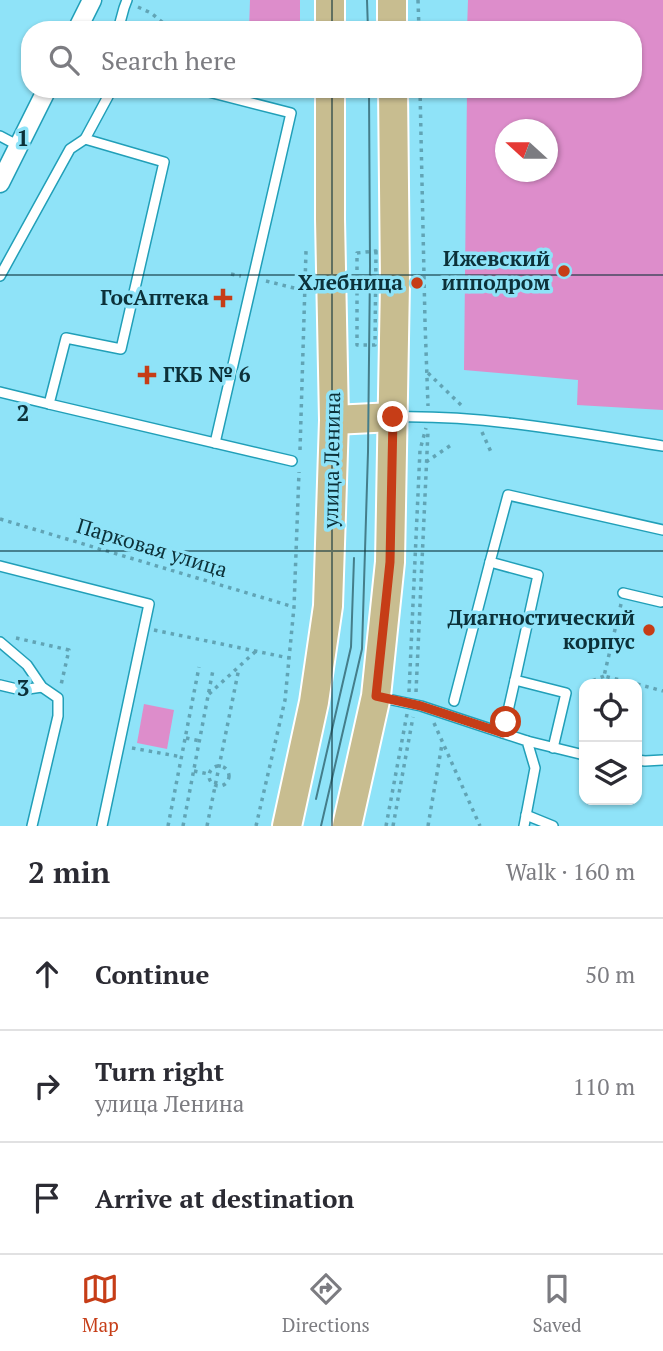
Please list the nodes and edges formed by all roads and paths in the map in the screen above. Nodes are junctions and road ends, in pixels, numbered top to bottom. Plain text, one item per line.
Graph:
1 (92, 0) edge
2 (127, 0) edge
3 (330, 0) edge
4 (392, 0) edge
5 (418, 0) edge
6 (82, 21) edge
7 (120, 21) edge
8 (161, 21) edge
9 (330, 21) edge
10 (392, 21) edge
11 (419, 21) edge
12 (43, 98) edge
13 (107, 98) edge
14 (232, 98) edge
15 (330, 98) edge
16 (393, 98) edge
17 (420, 98) edge
18 (0, 136) edge
19 (85, 139) junction
20 (19, 146) junction
21 (0, 183) edge
22 (306, 251) dead end
23 (376, 251) dead end
24 (231, 274) dead end
25 (0, 276) edge
26 (253, 278) junction
27 (305, 291) junction
28 (375, 345) dead end
29 (0, 392) edge
30 (49, 404) junction
31 (429, 416) junction
32 (393, 417) junction
33 (334, 420) junction
34 (215, 443) junction
35 (454, 443) dead end
36 (663, 446) edge
37 (296, 459) joint
38 (427, 461) junction
39 (419, 468) junction
40 (299, 470) dead end
41 (0, 519) edge
42 (663, 530) edge
43 (490, 562) junction
44 (0, 566) edge
45 (623, 593) joint
46 (661, 602) dead end
47 (294, 607) junction
48 (144, 628) junction
49 (11, 636) dead end
50 (0, 642) edge
51 (256, 652) junction
52 (289, 658) junction
53 (199, 667) dead end
54 (239, 668) junction
55 (214, 670) dead end
56 (604, 676) junction
57 (597, 679) edge
58 (616, 679) edge
59 (515, 680) junction
60 (0, 685) edge
61 (642, 686) edge
62 (42, 687) junction
63 (663, 691) edge
64 (209, 694) junction
65 (376, 696) junction
66 (58, 698) junction
67 (454, 701) dead end
68 (412, 704) junction
69 (428, 708) junction
70 (503, 733) junction
71 (186, 738) junction
72 (200, 741) junction
73 (527, 741) junction
74 (443, 742) junction
75 (119, 746) junction
76 (553, 748) junction
77 (579, 754) edge
78 (182, 757) junction
79 (663, 760) edge
80 (642, 761) edge
81 (219, 766) junction
82 (194, 771) junction
83 (209, 774) junction
84 (215, 785) junction
85 (526, 815) junction
86 (32, 826) edge
87 (102, 826) edge
88 (168, 826) edge
89 (183, 826) edge
90 (206, 826) edge
91 (256, 826) edge
92 (287, 826) edge
93 (347, 826) edge
94 (386, 826) edge
95 (393, 826) edge
96 (428, 826) edge
97 (480, 826) edge
98 (524, 826) edge
99 (553, 826) edge

1 - 6 street
2 - 7 lane
2 - 8 path
3 - 9 main road
4 - 10 main road
5 - 11 path
12 - 20 street
13 - 19 lane
14 - 26 lane
15 - 33 main road, улица Ленина
16 - 32 main road
17 - 31 path
18 - 20 lane
19 - 25 lane
19 - 30 lane
20 - 21 street
22 - 27 path
23 - 28 path
24 - 26 path
26 - 27 path
26 - 34 lane
27 - 37 path
29 - 30 lane
30 - 34 lane
31 - 32 lane
31 - 36 lane
31 - 38 path
31 - 39 path
32 - 33 main road
32 - 65 main road
33 - 92 main road, улица Ленина
34 - 37 lane
35 - 38 path
38 - 39 path
38 - 68 path
39 - 68 path
40 - 47 path
41 - 47 path, Парковая улица
42 - 43 lane
43 - 59 lane
43 - 67 lane
44 - 48 lane
45 - 46 lane
45 - 56 path
47 - 52 path
48 - 51 path
48 - 75 lane
49 - 66 path
50 - 62 lane
51 - 52 path
51 - 54 path
52 - 91 path
53 - 71 path
54 - 64 path
54 - 81 path
55 - 64 path
56 - 57 path
56 - 58 path
59 - 70 lane
59 - 76 lane
60 - 62 lane
61 - 63 path
62 - 66 lane
64 - 72 path
65 - 68 lane
65 - 93 main road
66 - 86 lane
68 - 69 lane
68 - 94 path
68 - 95 path
69 - 70 lane
69 - 74 path
70 - 73 lane
71 - 72 path
71 - 78 path
72 - 82 path
73 - 76 lane
73 - 85 lane
74 - 96 path
74 - 97 path
75 - 78 path
75 - 87 lane
76 - 77 lane
78 - 88 path
79 - 80 lane
81 - 83 path
81 - 84 path
81 - 84 path
82 - 83 path
82 - 89 path
83 - 84 path
84 - 90 path
85 - 98 lane
85 - 99 lane

